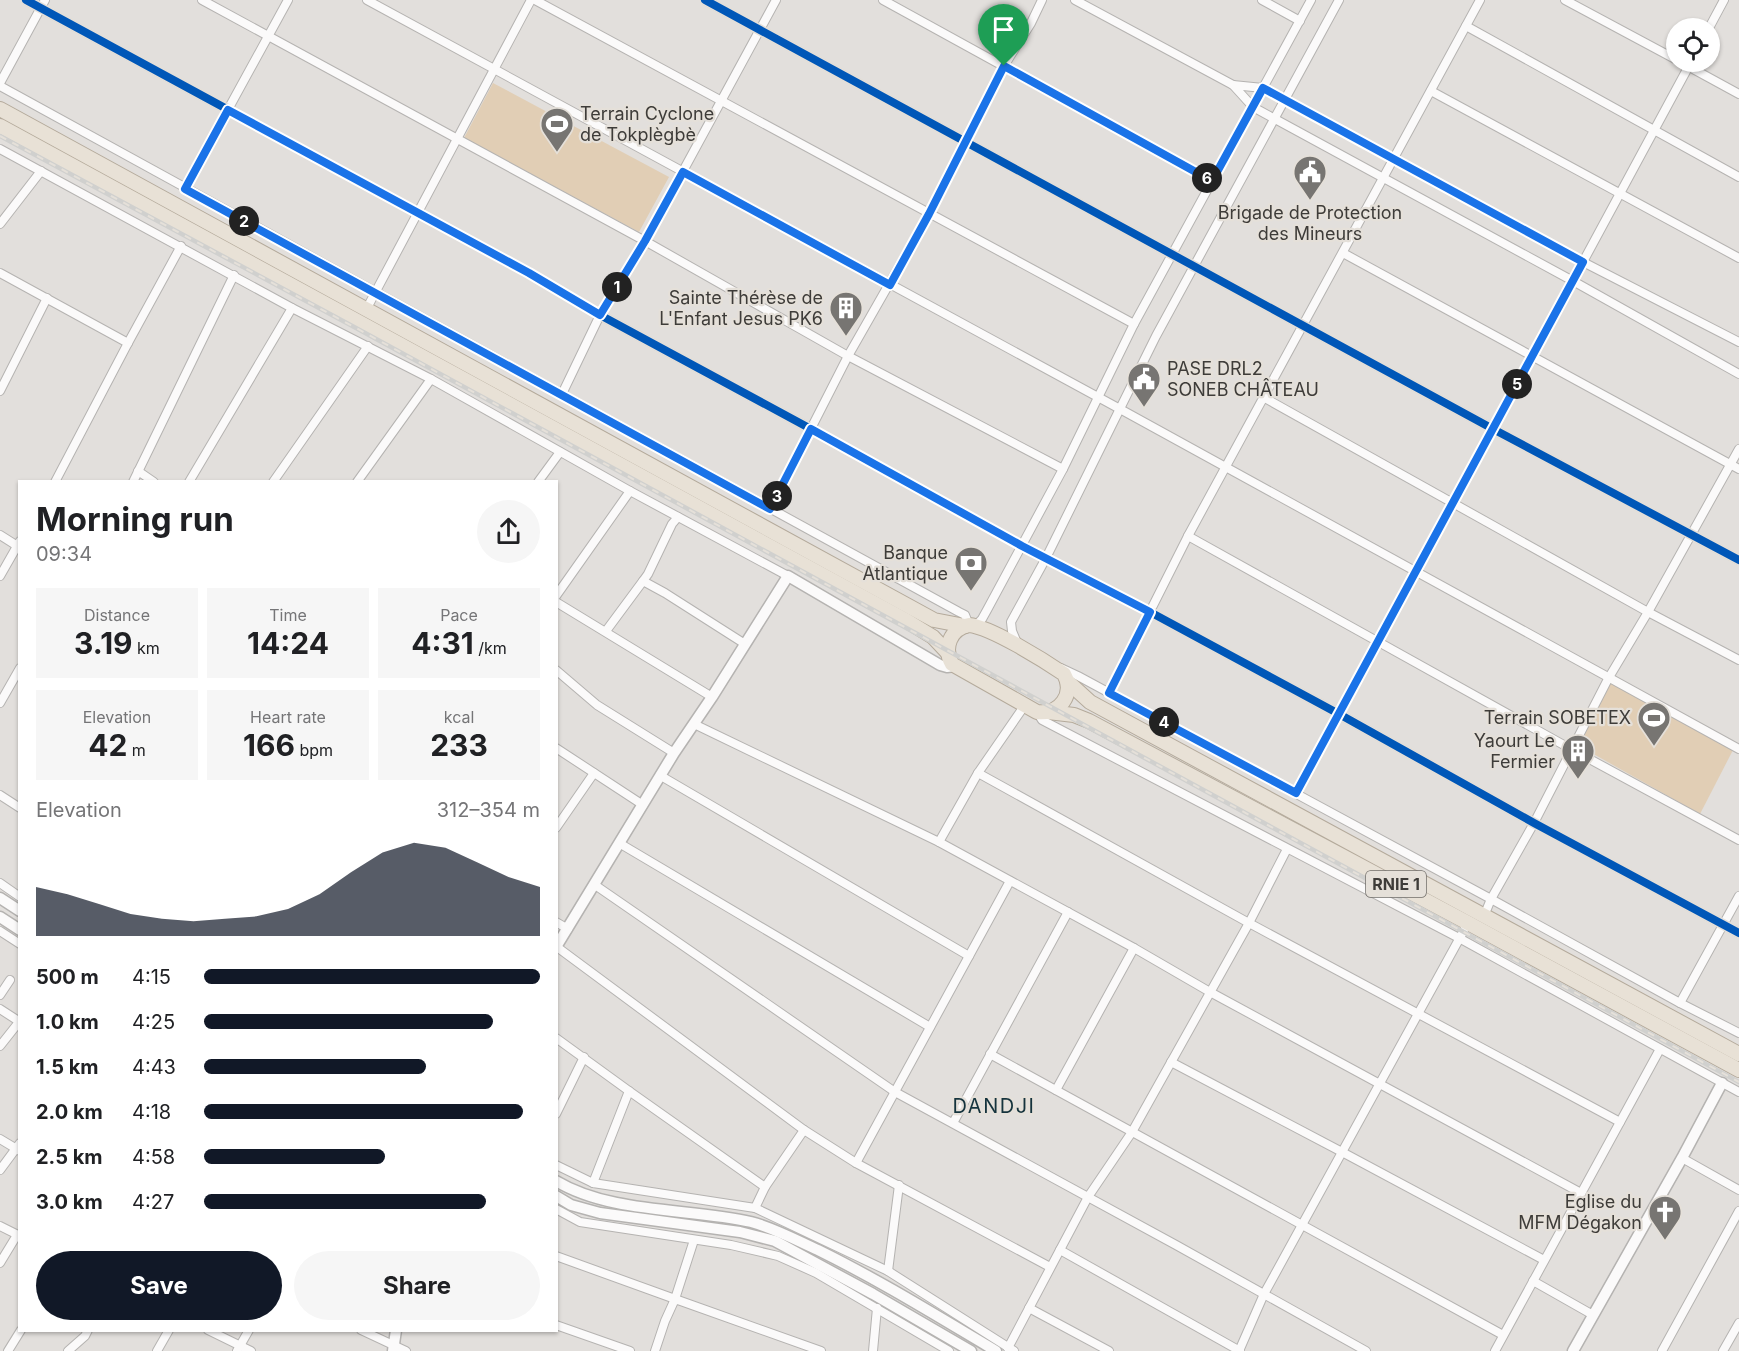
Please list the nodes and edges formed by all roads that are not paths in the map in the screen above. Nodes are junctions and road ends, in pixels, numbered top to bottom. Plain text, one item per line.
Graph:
1 (26, 0) edge
2 (202, 0) edge
3 (288, 0) edge
4 (367, 0) edge
5 (533, 0) edge
6 (705, 0) edge
7 (776, 0) edge
8 (883, 0) edge
9 (1042, 0) edge
10 (1075, 0) edge
11 (1262, 0) edge
12 (1311, 0) edge
13 (1339, 0) edge
14 (1480, 0) edge
15 (1565, 0) edge
16 (1724, 0) edge
17 (42, 4) edge
18 (1714, 18) edge
19 (1300, 21) junction
20 (1466, 26) junction
21 (760, 30) junction
22 (268, 36) junction
23 (1666, 55) edge
24 (1004, 66) junction
25 (494, 69) junction
26 (1685, 72) edge
27 (1702, 72) edge
28 (0, 84) edge
29 (1233, 85) junction
30 (1263, 88) junction
31 (1431, 91) junction
32 (1739, 94) edge
33 (1285, 99) junction
34 (721, 101) junction
35 (1253, 106) junction
36 (0, 108) edge
37 (228, 110) junction
38 (1274, 118) junction
39 (0, 126) edge
40 (1654, 130) junction
41 (457, 139) junction
42 (965, 142) junction
43 (0, 149) edge
44 (1394, 159) junction
45 (41, 171) junction
46 (683, 172) junction
47 (1739, 177) edge
48 (1383, 178) junction
49 (1212, 181) junction
50 (185, 189) junction
51 (1620, 194) junction
52 (418, 213) junction
53 (929, 214) junction
54 (0, 224) edge
55 (645, 241) junction
56 (181, 246) junction
57 (1342, 253) junction
58 (1172, 255) junction
59 (1739, 258) edge
60 (1583, 262) junction
61 (1194, 266) junction
62 (0, 273) edge
63 (234, 275) junction
64 (1573, 281) junction
65 (890, 285) junction
66 (376, 293) junction
67 (47, 298) junction
68 (292, 308) junction
69 (367, 308) junction
70 (600, 315) junction
71 (359, 321) junction
72 (1134, 324) junction
73 (1303, 326) junction
74 (351, 337) junction
75 (128, 342) junction
76 (1739, 342) edge
77 (368, 346) junction
78 (848, 356) junction
79 (1532, 357) junction
80 (1739, 374) edge
81 (431, 379) junction
82 (0, 391) edge
83 (562, 394) junction
84 (1263, 397) junction
85 (1097, 398) junction
86 (1120, 409) junction
87 (811, 429) junction
88 (1493, 429) junction
89 (1739, 450) edge
90 (560, 452) junction
91 (1225, 467) junction
92 (1735, 467) edge
93 (1062, 469) junction
94 (138, 471) junction
95 (56, 480) edge
96 (134, 480) edge
97 (151, 480) edge
98 (190, 480) edge
99 (274, 480) edge
100 (358, 480) edge
101 (539, 480) edge
102 (630, 491) junction
103 (1453, 503) junction
104 (770, 509) junction
105 (678, 517) junction
106 (1690, 534) junction
107 (0, 535) edge
108 (1188, 536) junction
109 (18, 544) edge
110 (18, 546) edge
111 (1022, 546) junction
112 (1046, 558) junction
113 (1739, 560) edge
114 (1415, 572) junction
115 (0, 576) edge
116 (788, 576) junction
117 (643, 581) junction
118 (558, 593) edge
119 (558, 603) edge
120 (1150, 612) junction
121 (1648, 612) junction
122 (970, 626) junction
123 (606, 632) junction
124 (1378, 641) junction
125 (745, 644) junction
126 (1020, 648) junction
127 (948, 653) junction
128 (1739, 660) edge
129 (955, 666) junction
130 (1053, 667) junction
131 (18, 672) edge
132 (558, 672) edge
133 (1608, 679) junction
134 (1067, 681) junction
135 (1109, 693) junction
136 (712, 697) junction
137 (0, 703) edge
138 (1024, 705) junction
139 (1043, 712) junction
140 (1339, 714) junction
141 (694, 724) junction
142 (558, 748) edge
143 (1571, 749) junction
144 (1739, 749) edge
145 (674, 753) junction
146 (594, 772) junction
147 (978, 773) junction
148 (661, 776) junction
149 (1296, 793) junction
150 (0, 795) edge
151 (643, 805) junction
152 (18, 807) edge
153 (1534, 823) junction
154 (558, 825) edge
155 (1739, 840) edge
156 (939, 842) junction
157 (619, 843) junction
158 (1287, 849) junction
159 (1010, 881) junction
160 (0, 884) edge
161 (595, 885) junction
162 (18, 896) edge
163 (1739, 896) edge
164 (0, 898) edge
165 (1491, 898) junction
166 (18, 910) edge
167 (1068, 912) junction
168 (1484, 916) junction
169 (0, 917) edge
170 (1249, 922) junction
171 (1468, 922) junction
172 (558, 923) edge
173 (1723, 925) junction
174 (18, 929) edge
175 (568, 929) junction
176 (0, 931) edge
177 (1739, 933) edge
178 (1459, 938) junction
179 (18, 943) edge
180 (558, 945) edge
181 (558, 948) edge
182 (1134, 948) junction
183 (969, 956) junction
184 (10, 980) dead end
185 (1210, 992) junction
186 (0, 995) edge
187 (1680, 1003) junction
188 (0, 1009) edge
189 (1419, 1012) junction
190 (18, 1021) edge
191 (18, 1023) edge
192 (930, 1028) junction
193 (1739, 1033) edge
194 (558, 1039) edge
195 (0, 1046) edge
196 (1660, 1049) junction
197 (990, 1054) junction
198 (1739, 1054) edge
199 (584, 1057) junction
200 (1171, 1062) junction
201 (1739, 1070) edge
202 (1380, 1083) junction
203 (1722, 1083) junction
204 (1056, 1090) junction
205 (629, 1091) junction
206 (895, 1092) junction
207 (1739, 1092) edge
208 (558, 1110) edge
209 (1620, 1122) junction
210 (953, 1123) junction
211 (804, 1130) junction
212 (1132, 1132) junction
213 (0, 1139) edge
214 (18, 1148) edge
215 (1342, 1152) junction
216 (1682, 1158) junction
217 (856, 1163) junction
218 (558, 1167) edge
219 (0, 1170) edge
220 (558, 1182) edge
221 (593, 1183) junction
222 (899, 1185) junction
223 (765, 1187) junction
224 (1739, 1190) edge
225 (1581, 1193) junction
226 (558, 1197) edge
227 (1088, 1197) junction
228 (755, 1208) junction
229 (558, 1210) edge
230 (1739, 1211) edge
231 (1302, 1225) junction
232 (0, 1226) edge
233 (18, 1235) edge
234 (694, 1240) junction
235 (1060, 1250) junction
236 (558, 1257) edge
237 (1544, 1260) junction
238 (0, 1263) edge
239 (1050, 1267) junction
240 (888, 1271) junction
241 (1533, 1281) junction
242 (1264, 1294) junction
243 (675, 1299) junction
244 (877, 1308) junction
245 (1029, 1308) junction
246 (1593, 1315) junction
247 (1739, 1323) edge
248 (558, 1325) edge
249 (20, 1332) edge
250 (87, 1332) edge
251 (168, 1332) edge
252 (211, 1332) edge
253 (248, 1332) edge
254 (364, 1332) edge
255 (396, 1332) edge
256 (1503, 1335) junction
257 (238, 1349) edge
258 (393, 1349) edge
259 (1011, 1349) edge
260 (8, 1351) edge
261 (69, 1351) edge
262 (157, 1351) edge
263 (251, 1351) edge
264 (405, 1351) edge
265 (630, 1351) edge
266 (655, 1351) edge
267 (821, 1351) edge
268 (873, 1351) edge
269 (949, 1351) edge
270 (971, 1351) edge
271 (996, 1351) edge
272 (1108, 1351) edge
273 (1239, 1351) edge
274 (1366, 1351) edge
275 (1495, 1351) edge
276 (1573, 1351) edge
277 (1662, 1351) edge
278 (1723, 1351) edge

1 - 17 street
2 - 22 street
3 - 22 street
4 - 25 street
5 - 25 street
5 - 34 street
6 - 21 street
7 - 21 street
8 - 24 street
9 - 24 street
10 - 29 street
11 - 19 street
12 - 19 street
13 - 33 street
14 - 20 street
15 - 23 street
16 - 18 street
17 - 28 street
17 - 37 street
19 - 30 street
20 - 31 street
20 - 40 street
21 - 34 street
21 - 42 street
22 - 37 street
22 - 41 street
24 - 42 street
24 - 49 street
25 - 41 street
25 - 46 street
26 - 40 street
27 - 32 street
28 - 50 street
29 - 30 street
29 - 35 street
30 - 33 street
30 - 35 street
31 - 44 street
31 - 51 street
33 - 38 street
33 - 44 street
34 - 46 street
34 - 53 street
35 - 38 street
35 - 49 street
36 - 69 highway, RNIE 1
37 - 50 street
37 - 52 street
38 - 48 street
38 - 61 street
39 - 71 highway
40 - 47 street
40 - 51 street
41 - 52 street
41 - 55 street
42 - 53 street
42 - 58 street
43 - 45 street
44 - 48 street
44 - 60 street
45 - 54 street
45 - 56 street
46 - 55 street
46 - 65 street
48 - 57 street
48 - 64 street
49 - 58 street
50 - 66 street
51 - 59 street
51 - 60 street
52 - 66 street
52 - 70 street
53 - 65 street
53 - 72 street
55 - 70 street
55 - 78 street
56 - 63 street
56 - 75 street
57 - 73 street
57 - 79 street
58 - 61 street
58 - 72 street
60 - 64 street
60 - 76 street
61 - 73 street
61 - 86 street
62 - 67 street
63 - 68 street
63 - 94 street
64 - 79 street
64 - 80 street
65 - 78 street
65 - 85 street
66 - 69 street
66 - 83 street
67 - 75 street
67 - 82 street
68 - 74 street
68 - 98 street
69 - 122 highway, RNIE 1
70 - 83 street
70 - 87 street
71 - 74 street
71 - 127 highway
72 - 85 street
73 - 84 street
73 - 88 street
74 - 77 street
75 - 95 street
77 - 81 street
77 - 99 street
78 - 87 street
78 - 93 street
79 - 88 street
79 - 92 street
81 - 90 street
81 - 100 street
83 - 104 street
84 - 91 street
84 - 103 street
85 - 86 street
85 - 93 street
86 - 91 street
86 - 112 street
87 - 104 street
87 - 111 street
88 - 103 street
88 - 106 street
89 - 92 street
90 - 101 street
90 - 102 street
91 - 108 street
91 - 114 street
92 - 106 street
93 - 111 street
94 - 96 street
94 - 97 street
102 - 105 street
102 - 118 street
103 - 114 street
103 - 121 street
104 - 122 street
105 - 116 street
105 - 117 street
106 - 113 street
106 - 121 street
107 - 109 street
108 - 120 street
108 - 124 street
110 - 115 street
111 - 112 street
111 - 122 street
112 - 120 street
112 - 126 street
114 - 124 street
114 - 133 street
116 - 125 street
116 - 129 street
117 - 123 street
117 - 125 street
119 - 123 street
120 - 135 street
120 - 140 street
121 - 128 street
121 - 133 street
122 - 126 highway, RNIE 1
122 - 127 highway
123 - 136 street
124 - 140 street
124 - 143 street
125 - 136 street
126 - 130 highway, RNIE 1
127 - 129 highway
129 - 138 highway, RNIE 1
130 - 134 highway, RNIE 1
130 - 135 street
131 - 137 street
132 - 145 street
133 - 143 street
133 - 144 street
134 - 139 highway
134 - 168 highway, RNIE 1
135 - 149 street
136 - 141 street
138 - 139 highway, RNIE 1
138 - 147 street
139 - 158 street
139 - 171 highway, RNIE 1
140 - 149 street
140 - 153 street
141 - 145 street
141 - 156 street
142 - 146 street
143 - 153 street
143 - 155 street
145 - 148 street
146 - 151 street
146 - 154 street
147 - 156 street
147 - 170 street
148 - 151 street
148 - 183 street
149 - 165 street
150 - 152 street
151 - 157 street
153 - 165 street
153 - 173 street
156 - 159 street
157 - 161 street
157 - 192 street
158 - 170 street
158 - 178 street
159 - 167 street
159 - 183 street
160 - 162 street
161 - 175 street
161 - 206 street
163 - 173 street
164 - 166 street
165 - 168 street
165 - 187 street
167 - 182 street
167 - 197 street
168 - 198 highway, RNIE 1
169 - 174 street
170 - 185 street
170 - 189 street
171 - 178 street
171 - 201 highway, RNIE 1
172 - 175 street
173 - 177 street
173 - 187 street
175 - 180 street
176 - 179 street
178 - 189 street
178 - 196 street
181 - 211 street
182 - 185 street
182 - 204 street
183 - 192 street
184 - 186 street
185 - 200 street
185 - 202 street
187 - 193 street
188 - 190 street
189 - 202 street
189 - 209 street
191 - 195 street
192 - 206 street
194 - 199 street
196 - 203 street
196 - 209 street
197 - 204 street
197 - 210 street
199 - 205 street
199 - 208 street
200 - 212 street
200 - 215 street
202 - 215 street
202 - 225 street
203 - 207 street
203 - 216 street
204 - 212 street
205 - 221 street
205 - 223 street
206 - 210 street
206 - 217 street
209 - 225 street
210 - 227 street
211 - 217 street
211 - 223 street
212 - 227 street
212 - 231 street
213 - 214 street
214 - 219 street
215 - 231 street
215 - 237 street
216 - 224 street
216 - 246 street
217 - 222 street
218 - 221 street
220 - 271 street
221 - 228 street
222 - 239 street
222 - 240 street
223 - 228 street
225 - 237 street
226 - 270 street
227 - 235 street
227 - 242 street
228 - 240 street
229 - 234 street
230 - 277 street
231 - 242 street
231 - 256 street
232 - 233 street
233 - 238 street
234 - 243 street
234 - 244 street
235 - 239 street
235 - 273 street
236 - 243 street
237 - 241 street
239 - 245 street
240 - 259 street
241 - 246 street
241 - 256 street
242 - 273 street
242 - 274 street
243 - 266 street
243 - 267 street
244 - 268 street
244 - 269 street
245 - 259 street
245 - 272 street
246 - 276 street
247 - 278 street
248 - 265 street
249 - 260 street
250 - 261 street
251 - 262 street
252 - 257 street
253 - 257 street
254 - 258 street
255 - 258 street
256 - 275 street
257 - 263 street
258 - 264 street

